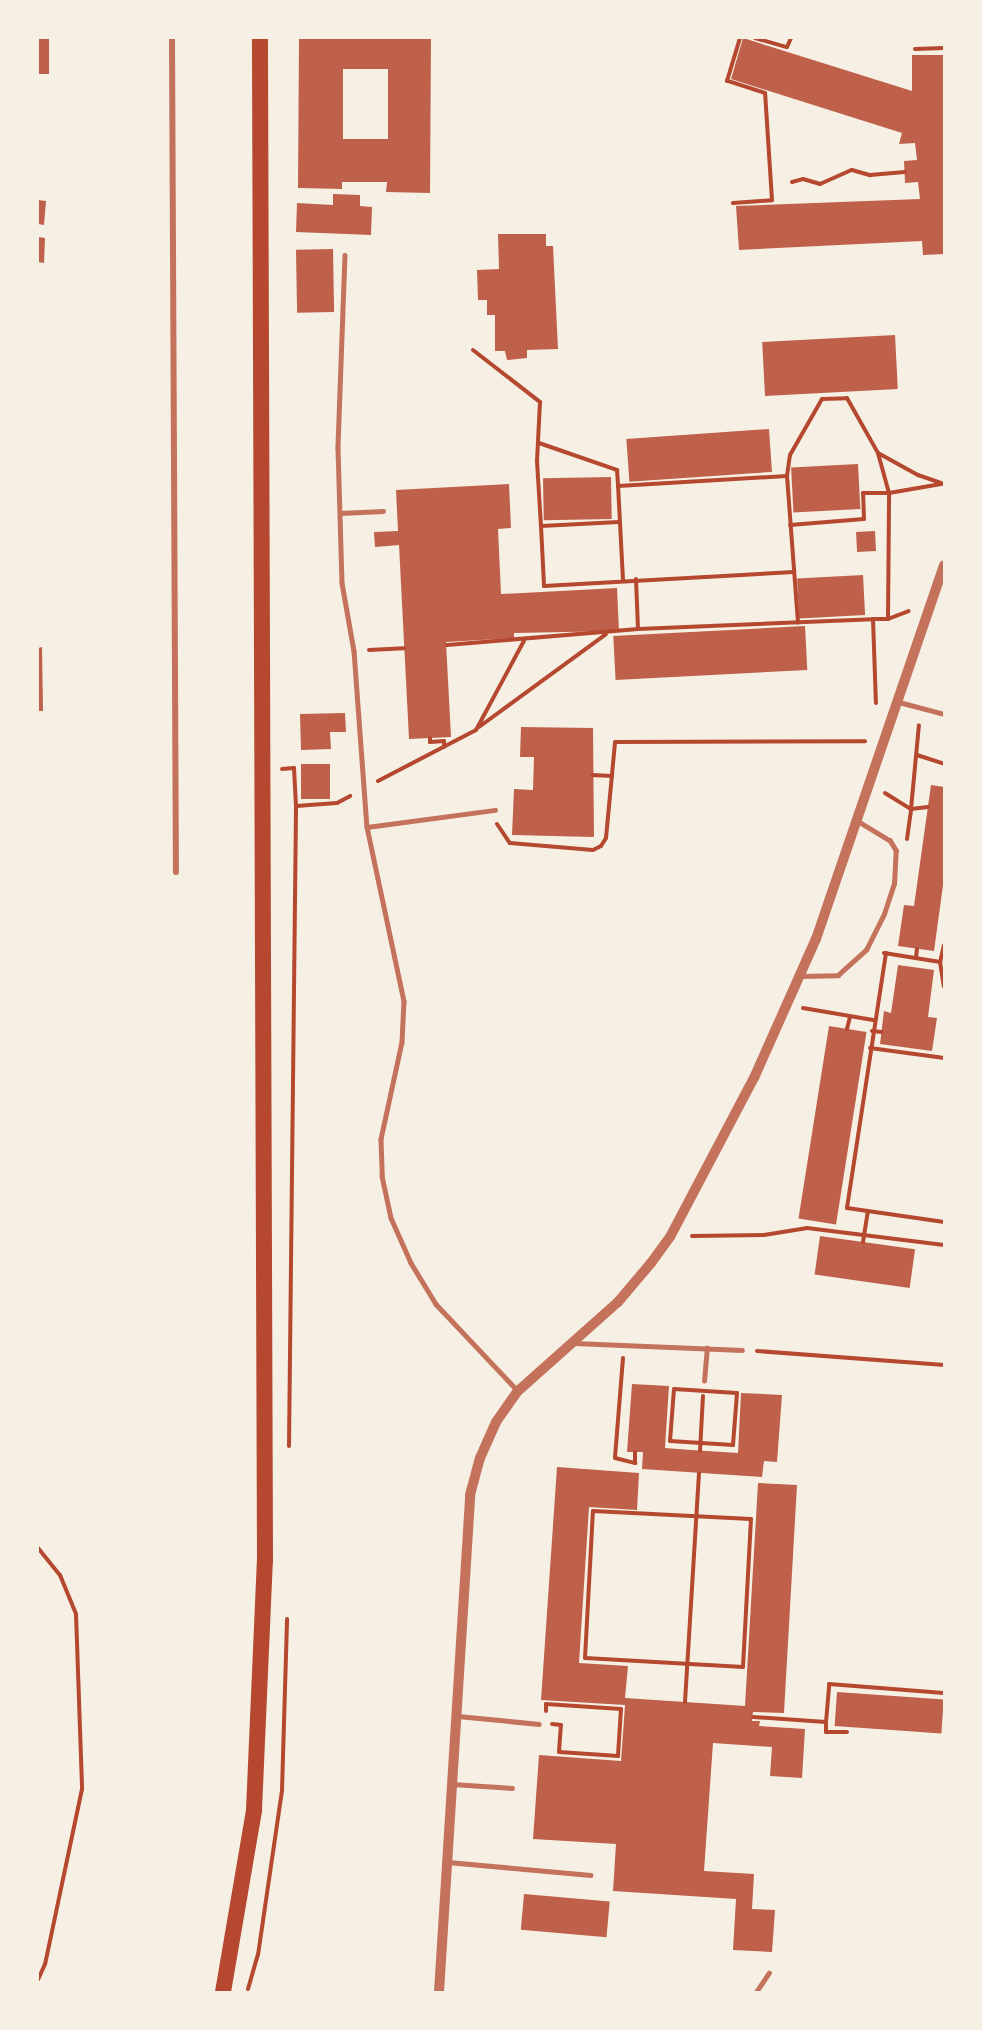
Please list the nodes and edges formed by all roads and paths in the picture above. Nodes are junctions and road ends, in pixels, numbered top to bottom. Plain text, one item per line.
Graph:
1 (172, 38) edge
2 (260, 38) edge
3 (740, 38) edge
4 (755, 38) edge
5 (791, 38) edge
6 (945, 48) edge
7 (915, 49) dead end
8 (905, 172) dead end
9 (792, 182) dead end
10 (733, 203) dead end
11 (345, 255) dead end
12 (473, 350) dead end
13 (538, 443) junction
14 (878, 453) junction
15 (787, 476) junction
16 (944, 484) edge
17 (618, 486) junction
18 (889, 493) junction
19 (384, 511) dead end
20 (340, 513) junction
21 (619, 522) junction
22 (790, 525) junction
23 (541, 526) junction
24 (945, 565) edge
25 (794, 572) junction
26 (636, 579) junction
27 (622, 580) junction
28 (873, 620) junction
29 (798, 623) junction
30 (639, 629) junction
31 (607, 633) junction
32 (525, 641) junction
33 (447, 645) dead end
34 (404, 648) dead end
35 (354, 651) junction
36 (899, 702) junction
37 (875, 712) dead end
38 (945, 714) edge
39 (919, 725) dead end
40 (476, 730) junction
41 (869, 732) dead end
42 (430, 738) dead end
43 (444, 747) junction
44 (916, 755) junction
45 (945, 764) edge
46 (592, 776) dead end
47 (612, 776) junction
48 (871, 785) junction
49 (363, 789) junction
50 (302, 806) dead end
51 (928, 807) dead end
52 (911, 809) junction
53 (495, 810) joint
54 (858, 822) junction
55 (367, 827) junction
56 (898, 863) junction
57 (176, 872) dead end
58 (945, 945) edge
59 (917, 949) dead end
60 (866, 950) junction
61 (886, 953) junction
62 (916, 958) junction
63 (940, 962) junction
64 (799, 976) junction
65 (945, 987) edge
66 (787, 1006) junction
67 (850, 1017) junction
68 (873, 1020) junction
69 (847, 1029) dead end
70 (872, 1031) junction
71 (882, 1032) dead end
72 (870, 1048) junction
73 (945, 1058) edge
74 (868, 1211) junction
75 (945, 1221) edge
76 (670, 1236) junction
77 (863, 1242) dead end
78 (945, 1245) edge
79 (574, 1343) junction
80 (707, 1348) junction
81 (742, 1350) joint
82 (945, 1365) edge
83 (620, 1379) dead end
84 (704, 1381) joint
85 (518, 1391) junction
86 (704, 1391) junction
87 (701, 1443) junction
88 (700, 1451) dead end
89 (635, 1452) dead end
90 (699, 1473) dead end
91 (697, 1516) junction
92 (38, 1548) edge
93 (687, 1664) junction
94 (945, 1693) edge
95 (685, 1702) dead end
96 (458, 1716) junction
97 (753, 1717) dead end
98 (826, 1722) junction
99 (542, 1724) junction
100 (847, 1732) dead end
101 (452, 1784) junction
102 (512, 1788) dead end
103 (448, 1862) junction
104 (590, 1875) dead end
105 (769, 1973) dead end
106 (38, 1980) edge
107 (223, 1992) edge
108 (442, 1992) edge
109 (756, 1992) edge

1 - 57 street
2 - 107 highway
3 - 10 path
4 - 5 path
6 - 7 path
8 - 9 path
11 - 20 lane
12 - 13 path
13 - 17 path
13 - 23 path
14 - 15 path
14 - 16 path
14 - 18 path
15 - 17 path
15 - 22 path
16 - 18 path
17 - 21 path
18 - 22 path
18 - 28 path
19 - 20 lane
20 - 35 lane
21 - 23 path
21 - 27 path
22 - 25 path
23 - 27 path
24 - 36 street
25 - 26 path
25 - 29 path
26 - 27 path
26 - 30 path
28 - 29 path
28 - 37 path
29 - 30 path
30 - 31 path
31 - 32 path
31 - 40 path
32 - 33 path
32 - 40 path
34 - 35 path
35 - 49 lane
36 - 38 lane
36 - 48 street
39 - 44 path
40 - 43 path
41 - 47 path
42 - 43 path
43 - 49 path
44 - 45 path
44 - 52 path
46 - 47 path
47 - 53 path
48 - 52 path
48 - 54 street
49 - 50 path
49 - 55 lane
51 - 52 path
52 - 56 path
53 - 55 lane
54 - 56 lane
54 - 64 street
55 - 85 lane
56 - 60 lane
58 - 63 path
59 - 62 path
60 - 61 path
60 - 64 lane
61 - 62 path
61 - 68 path
62 - 63 path
63 - 65 path
64 - 66 street
66 - 67 path
66 - 76 street
67 - 68 path
67 - 69 path
68 - 70 path
70 - 71 path
70 - 72 path
72 - 73 path
72 - 74 path
74 - 75 path
74 - 77 path
76 - 78 path
76 - 79 street
79 - 80 lane
79 - 85 street
80 - 81 lane
80 - 84 lane
81 - 82 path
83 - 89 path
84 - 86 path
85 - 96 street
86 - 87 path
86 - 87 path
86 - 87 path
87 - 88 path
90 - 91 path
91 - 93 path
91 - 93 path
91 - 93 path
92 - 106 path
93 - 95 path
94 - 98 path
96 - 99 lane
96 - 101 street
97 - 98 path
98 - 100 path
99 - 99 path
101 - 102 lane
101 - 103 street
103 - 104 lane
103 - 108 street
105 - 109 lane

